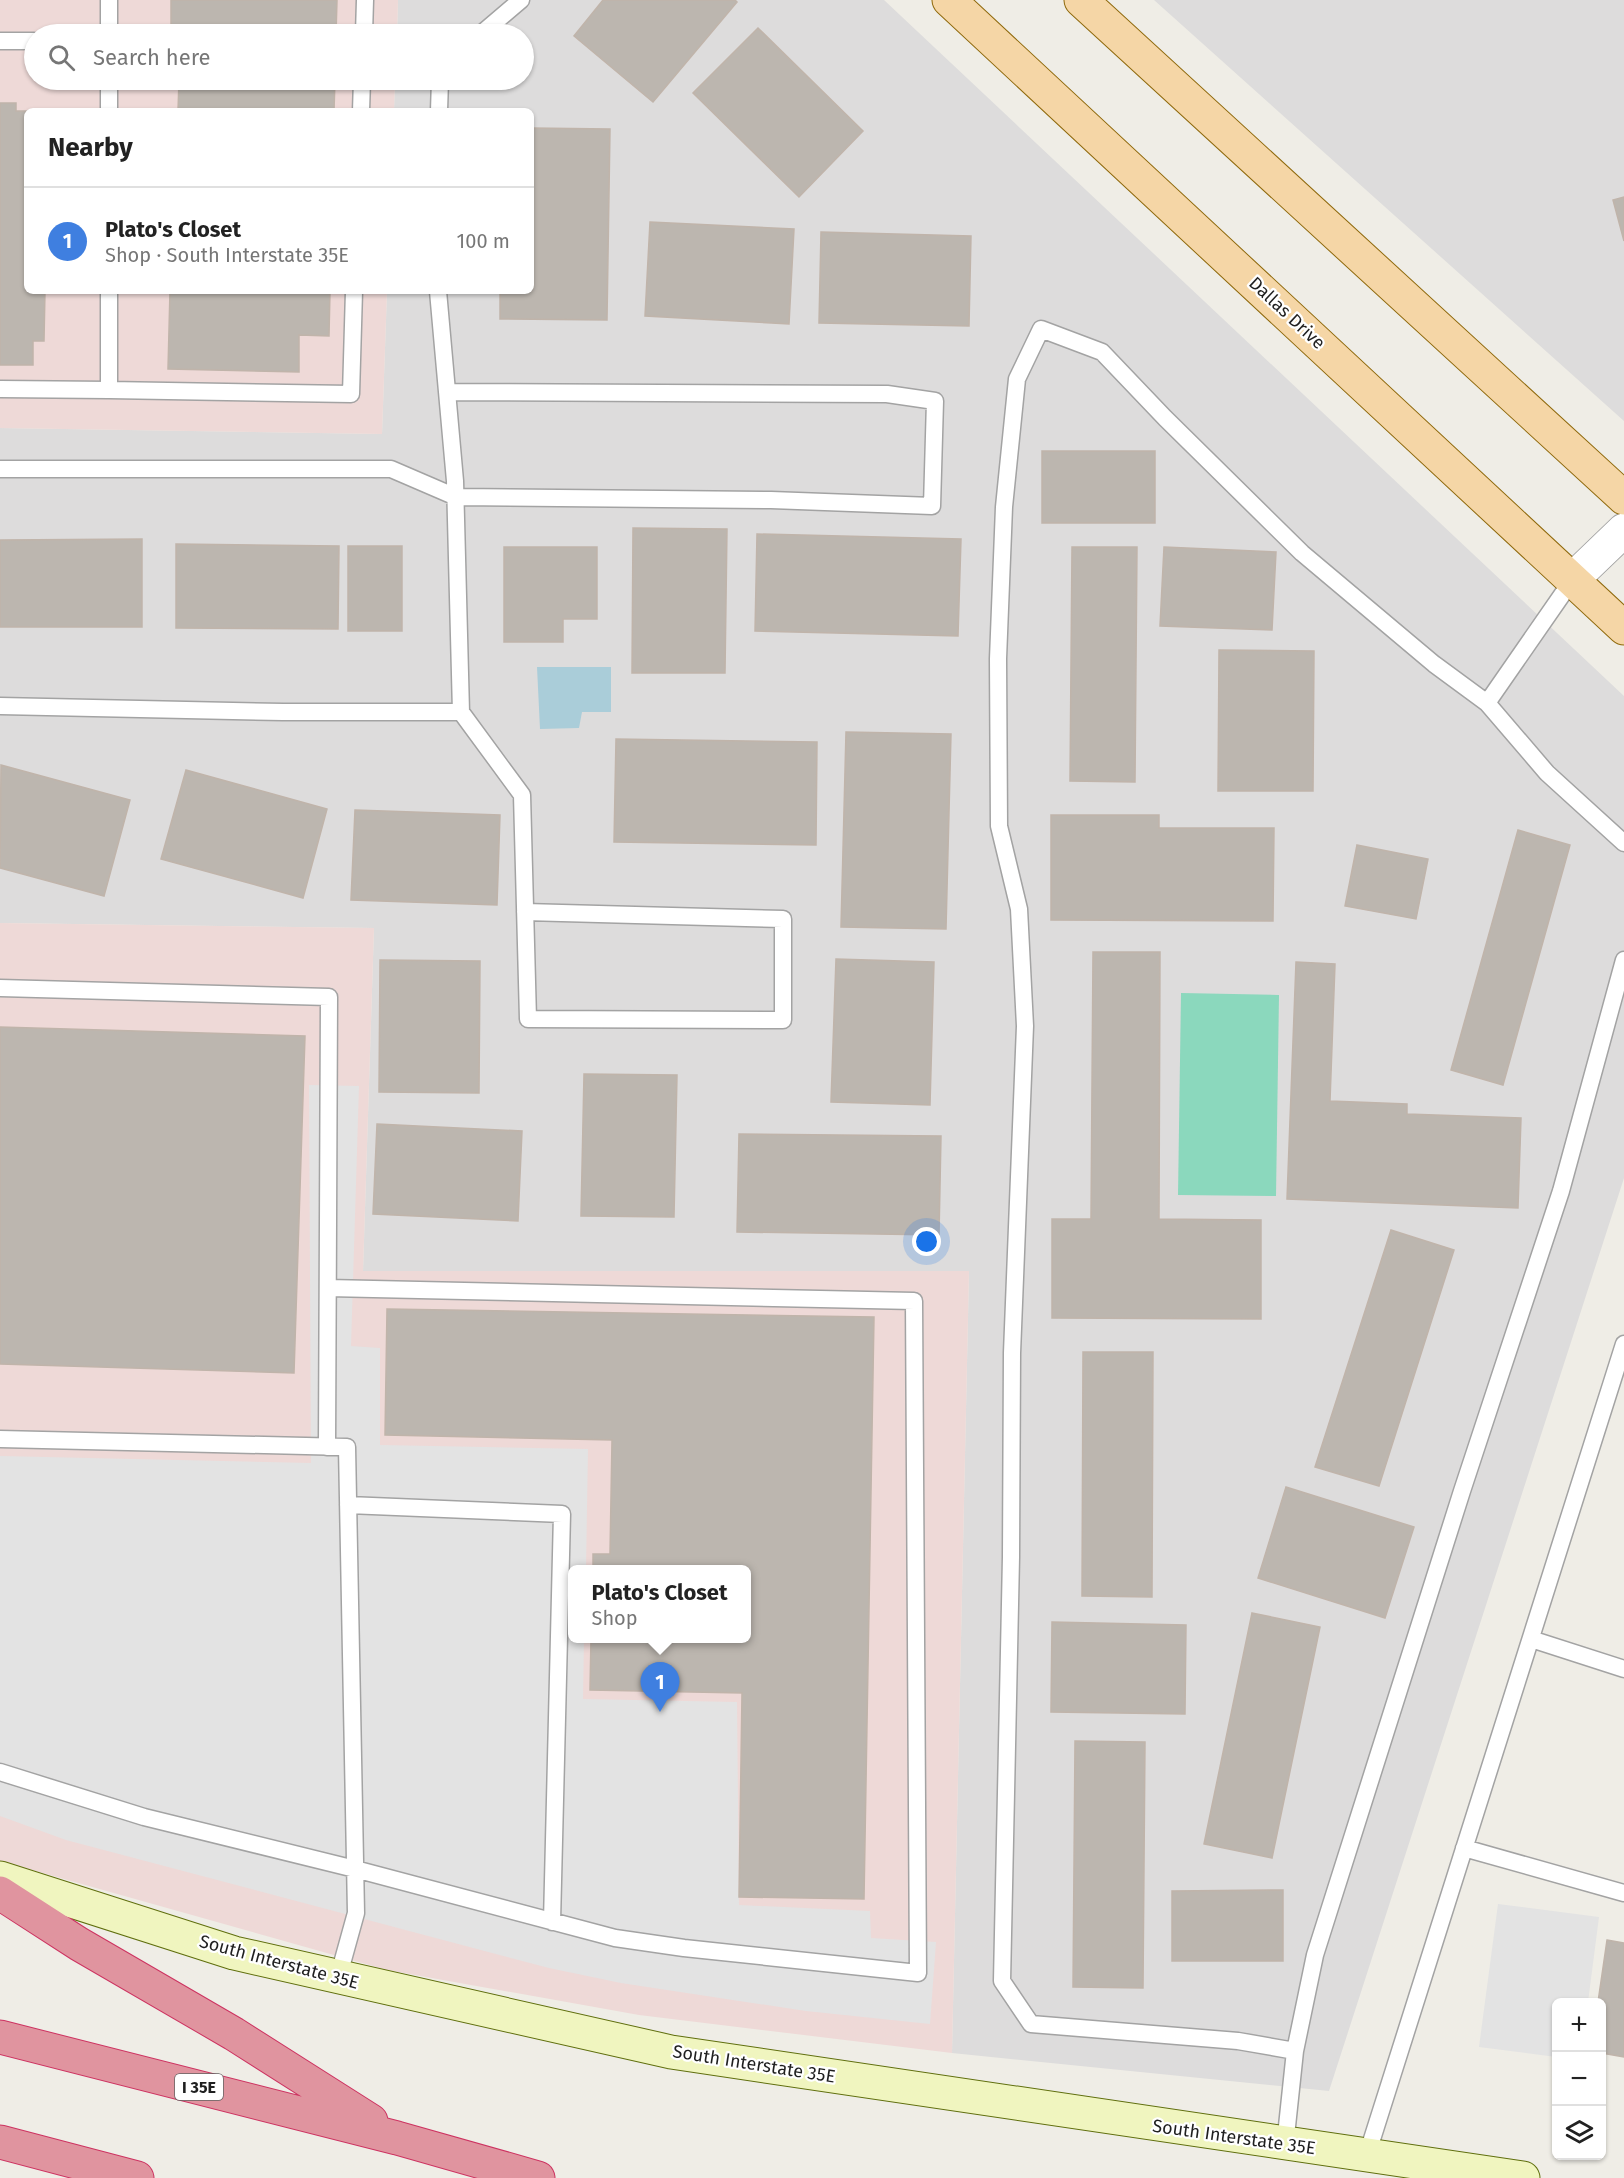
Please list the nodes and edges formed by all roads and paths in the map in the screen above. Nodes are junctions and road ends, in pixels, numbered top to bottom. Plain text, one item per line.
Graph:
1 (109, 0) edge
2 (365, 0) edge
3 (520, 0) edge
4 (949, 0) edge
5 (1082, 0) edge
6 (109, 24) edge
7 (364, 24) edge
8 (492, 24) edge
9 (0, 41) edge
10 (24, 41) edge
11 (109, 90) edge
12 (362, 90) edge
13 (440, 90) edge
14 (109, 108) edge
15 (361, 108) edge
16 (440, 108) edge
17 (109, 294) edge
18 (354, 294) edge
19 (438, 294) edge
20 (0, 389) edge
21 (109, 390) junction
22 (447, 392) junction
23 (0, 469) edge
24 (456, 496) junction
25 (1624, 498) edge
26 (1624, 530) edge
27 (1573, 579) junction
28 (1624, 628) edge
29 (1487, 703) junction
30 (0, 706) edge
31 (461, 712) junction
32 (1624, 843) edge
33 (525, 912) junction
34 (1624, 960) edge
35 (0, 988) edge
36 (328, 1288) junction
37 (1624, 1344) edge
38 (0, 1439) edge
39 (327, 1447) junction
40 (348, 1505) junction
41 (1531, 1639) junction
42 (1624, 1669) edge
43 (0, 1772) edge
44 (1464, 1848) junction
45 (355, 1869) junction
46 (0, 1878) edge
47 (0, 1893) edge
48 (1624, 1893) edge
49 (552, 1922) junction
50 (338, 1978) junction
51 (0, 2037) edge
52 (1295, 2051) junction
53 (397, 2138) junction
54 (0, 2142) edge
55 (1285, 2145) junction
56 (1367, 2155) junction
57 (137, 2178) edge
58 (538, 2178) edge
59 (1523, 2178) edge

1 - 6 lane
2 - 7 lane
3 - 8 lane
4 - 27 main road, Dallas Drive
5 - 25 main road
9 - 10 lane
11 - 14 lane
12 - 15 lane
13 - 16 lane
17 - 21 lane
18 - 21 lane
19 - 22 lane
20 - 21 lane
22 - 24 lane
22 - 24 lane
23 - 24 lane
24 - 31 lane
26 - 27 street
27 - 28 main road, Dallas Drive
27 - 29 lane
29 - 32 lane
29 - 52 lane
30 - 31 lane
31 - 33 lane
33 - 33 lane
34 - 52 lane
35 - 36 lane
36 - 39 lane
36 - 49 lane
37 - 41 lane
38 - 39 lane
39 - 40 lane
40 - 45 lane
40 - 49 lane
41 - 42 lane
41 - 44 lane
43 - 45 lane
44 - 48 lane
44 - 56 lane
45 - 49 lane
45 - 50 lane
46 - 50 main road, South Interstate 35E
47 - 53 highway
50 - 55 main road, South Interstate 35E
51 - 53 highway, I 35E
52 - 55 lane
53 - 58 highway, I 35E
54 - 57 highway
55 - 56 main road, South Interstate 35E
56 - 59 main road, South Interstate 35E

